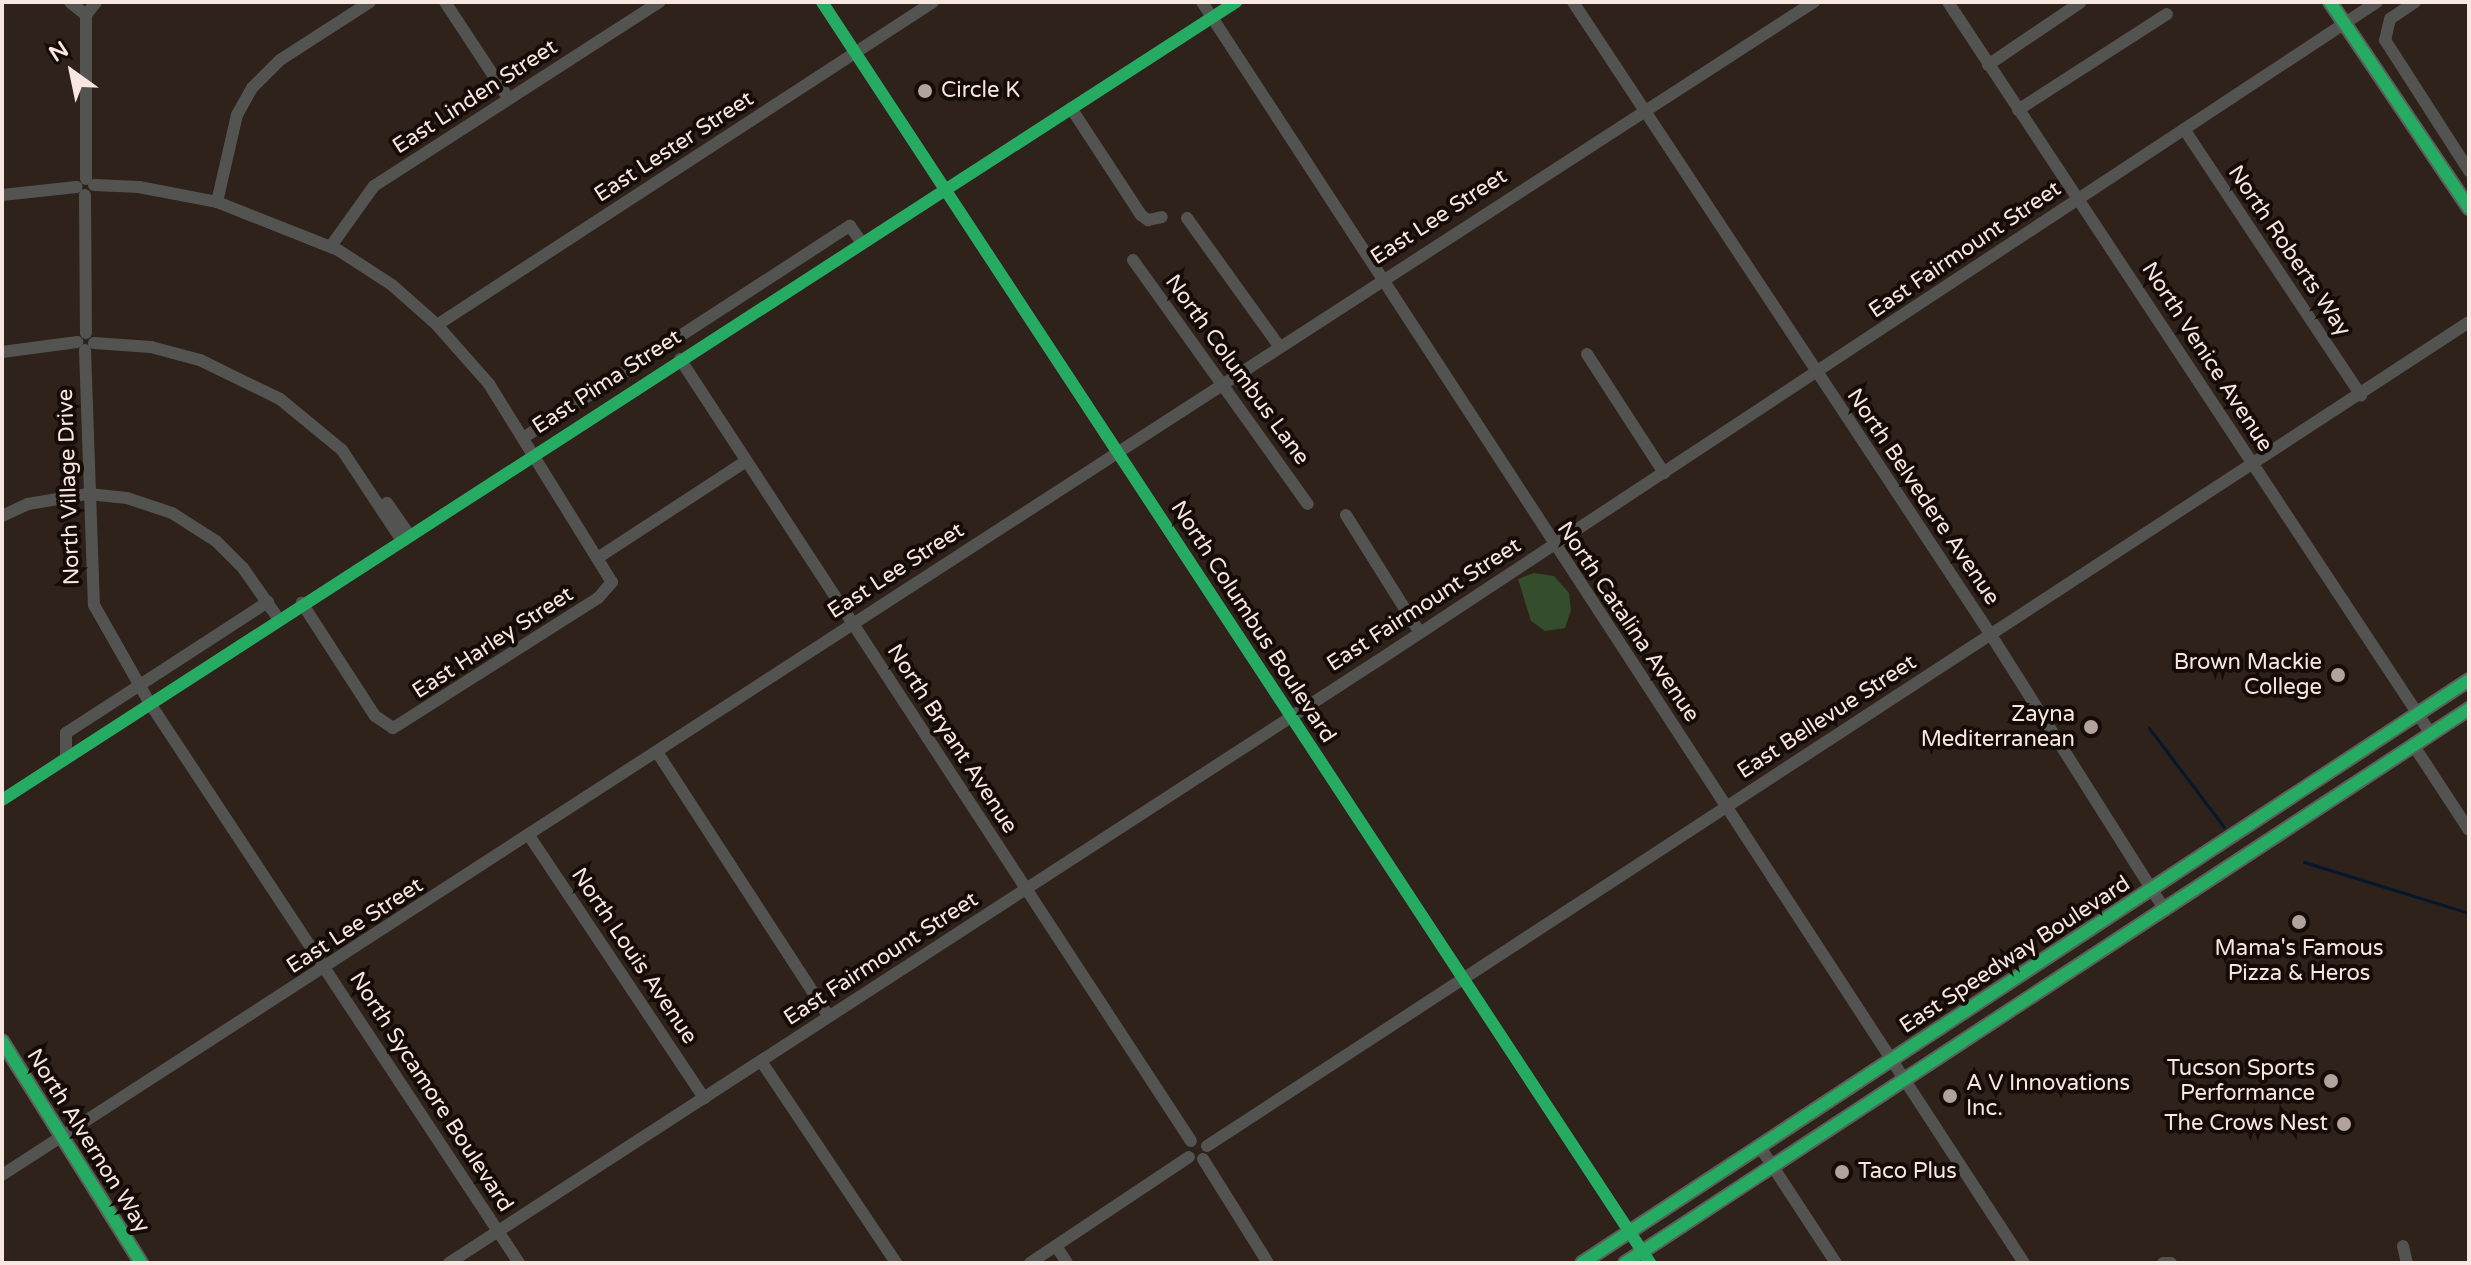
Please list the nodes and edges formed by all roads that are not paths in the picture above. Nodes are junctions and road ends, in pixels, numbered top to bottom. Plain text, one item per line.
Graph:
1 (70, 2) edge
2 (96, 2) edge
3 (370, 2) edge
4 (445, 2) edge
5 (660, 2) edge
6 (822, 2) edge
7 (933, 2) edge
8 (1202, 2) edge
9 (1236, 2) edge
10 (1573, 2) edge
11 (1814, 2) edge
12 (1948, 2) edge
13 (2081, 2) edge
14 (2330, 2) edge
15 (2377, 2) edge
16 (2415, 2) edge
17 (1797, 7) edge
18 (2167, 14) dead end
19 (86, 15) junction
20 (1212, 18) junction
21 (2343, 23) junction
22 (855, 52) junction
23 (1988, 65) junction
24 (509, 99) junction
25 (1071, 108) junction
26 (1644, 109) junction
27 (2018, 110) junction
28 (2184, 129) junction
29 (2469, 171) edge
30 (85, 187) junction
31 (945, 189) junction
32 (2, 195) edge
33 (2078, 199) junction
34 (217, 202) junction
35 (2469, 208) edge
36 (1162, 217) dead end
37 (1187, 218) dead end
38 (861, 242) junction
39 (331, 246) junction
40 (1133, 260) dead end
41 (1381, 278) junction
42 (2469, 322) edge
43 (437, 325) junction
44 (86, 342) junction
45 (1279, 346) junction
46 (2, 352) edge
47 (1587, 354) dead end
48 (680, 359) junction
49 (1816, 373) junction
50 (1222, 382) junction
51 (2361, 395) junction
52 (523, 438) junction
53 (1117, 451) junction
54 (532, 453) junction
55 (746, 461) junction
56 (2253, 463) junction
57 (1664, 473) junction
58 (88, 494) junction
59 (1308, 504) dead end
60 (1346, 515) dead end
61 (2, 516) edge
62 (405, 537) junction
63 (1553, 545) junction
64 (599, 557) junction
65 (268, 602) junction
66 (302, 603) junction
67 (278, 618) junction
68 (853, 623) junction
69 (1420, 633) junction
70 (1991, 635) junction
71 (2469, 680) edge
72 (139, 686) junction
73 (149, 702) junction
74 (2469, 709) edge
75 (2418, 714) junction
76 (1290, 715) junction
77 (2431, 734) junction
78 (2414, 746) junction
79 (657, 752) junction
80 (66, 757) junction
81 (2, 800) edge
82 (1725, 806) junction
83 (2469, 830) edge
84 (530, 837) junction
85 (1027, 889) junction
86 (2151, 889) junction
87 (2165, 910) junction
88 (326, 968) junction
89 (1463, 979) junction
90 (828, 1015) junction
91 (2, 1041) edge
92 (1893, 1059) junction
93 (761, 1061) junction
94 (1906, 1079) junction
95 (704, 1098) junction
96 (60, 1137) junction
97 (1760, 1147) junction
98 (1200, 1154) junction
99 (1773, 1168) junction
100 (2, 1175) edge
101 (498, 1232) junction
102 (1630, 1232) junction
103 (1056, 1246) junction
104 (2403, 1246) dead end
105 (1646, 1257) edge
106 (141, 1263) edge
107 (449, 1263) edge
108 (519, 1263) edge
109 (896, 1263) edge
110 (1030, 1263) edge
111 (1067, 1263) edge
112 (1268, 1263) edge
113 (1582, 1263) edge
114 (1625, 1263) edge
115 (1836, 1263) edge
116 (2024, 1263) edge
117 (2163, 1263) edge
118 (2171, 1263) edge
119 (2407, 1263) edge

1 - 19 street
2 - 19 street
3 - 34 street
4 - 24 street
5 - 24 street, East Linden Street
6 - 22 street, North Columbus Boulevard
7 - 22 street, East Lester Street
8 - 20 street, North Catalina Avenue
9 - 20 street, East Pima Street
10 - 26 street, North Belvedere Avenue
11 - 17 street, East Lee Street
12 - 23 street, North Venice Avenue
13 - 23 street
14 - 21 main road
15 - 21 street, East Fairmount Street
16 - 29 street
17 - 26 street, East Lee Street
18 - 27 street
19 - 30 street, North Village Drive
20 - 25 street, East Pima Street
20 - 41 street, North Catalina Avenue
21 - 28 street, East Fairmount Street
21 - 35 main road
22 - 31 street, North Columbus Boulevard
22 - 43 street, East Lester Street
23 - 27 street, North Venice Avenue
24 - 39 street, East Linden Street
25 - 31 street, East Pima Street
25 - 36 street
26 - 41 street, East Lee Street
26 - 49 street, North Belvedere Avenue
27 - 33 street, North Venice Avenue
28 - 33 street, East Fairmount Street
28 - 51 street, North Roberts Way
30 - 32 street
30 - 34 street
30 - 44 street, North Village Drive
31 - 38 street, East Pima Street
31 - 53 street, North Columbus Boulevard
33 - 49 street, East Fairmount Street
33 - 56 street, North Venice Avenue
34 - 39 street
37 - 45 street
38 - 48 street, East Pima Street
38 - 52 street, East Pima Street
39 - 43 street
40 - 50 street, North Columbus Lane
41 - 45 street, East Lee Street
41 - 63 street, North Catalina Avenue
42 - 51 street, East Bellevue Street
43 - 52 street
44 - 46 street
44 - 58 street, North Village Drive
44 - 62 street
45 - 50 street, East Lee Street
47 - 57 street
48 - 54 street, East Pima Street
48 - 55 street, North Bryant Avenue
49 - 57 street, East Fairmount Street
49 - 70 street, North Belvedere Avenue
50 - 53 street, East Lee Street
50 - 59 street, North Columbus Lane
51 - 56 street, East Bellevue Street
52 - 54 street
53 - 68 street, East Lee Street
53 - 76 street, North Columbus Boulevard
54 - 62 street, East Pima Street
54 - 64 street
55 - 64 street
55 - 68 street, North Bryant Avenue
56 - 70 street, East Bellevue Street
56 - 75 street, North Venice Avenue
57 - 63 street, East Fairmount Street
58 - 61 street
58 - 65 street
58 - 72 street, North Village Drive
60 - 69 street
62 - 66 street, East Pima Street
63 - 69 street, East Fairmount Street
63 - 82 street, North Catalina Avenue
64 - 66 street, East Harley Street
65 - 67 street
65 - 72 street
66 - 67 street, East Pima Street
67 - 73 street, East Pima Street
68 - 79 street, East Lee Street
68 - 85 street, North Bryant Avenue
69 - 76 street, East Fairmount Street
70 - 82 street, East Bellevue Street
70 - 86 street, North Belvedere Avenue
71 - 75 main road, East Speedway Boulevard
72 - 73 street, North Village Drive
72 - 80 street
73 - 80 street, East Pima Street
73 - 88 street, North Sycamore Boulevard
74 - 77 main road, East Speedway Boulevard
75 - 77 street, North Venice Avenue
75 - 86 main road, East Speedway Boulevard
76 - 85 street, East Fairmount Street
76 - 89 street, North Columbus Boulevard
77 - 78 main road, East Speedway Boulevard
78 - 83 street
78 - 87 main road, East Speedway Boulevard
79 - 84 street, East Lee Street
79 - 90 street
80 - 81 street, East Pima Street
82 - 89 street, East Bellevue Street
82 - 92 street, North Catalina Avenue
84 - 88 street, East Lee Street
84 - 95 street, North Louis Avenue
85 - 90 street, East Fairmount Street
85 - 98 street, North Bryant Avenue
86 - 87 street, North Belvedere Avenue
86 - 92 main road, East Speedway Boulevard
87 - 94 main road, East Speedway Boulevard
88 - 96 street, East Lee Street
88 - 101 street, North Sycamore Boulevard
89 - 98 street, East Bellevue Street
89 - 102 street, North Columbus Boulevard
90 - 93 street, East Fairmount Street
91 - 96 main road, North Alvernon Way
92 - 94 street, North Catalina Avenue
92 - 97 main road, East Speedway Boulevard
93 - 95 street, East Fairmount Street
93 - 109 street
94 - 99 main road, East Speedway Boulevard
94 - 116 street, North Catalina Avenue
95 - 101 street, East Fairmount Street
96 - 100 street, East Lee Street
96 - 106 main road, North Alvernon Way
97 - 99 street
97 - 102 main road, East Speedway Boulevard
98 - 103 street, East Bellevue Street
98 - 112 street
99 - 105 main road, East Speedway Boulevard
99 - 115 street
101 - 107 street, East Fairmount Street
101 - 108 street, North Sycamore Boulevard
102 - 105 street, North Columbus Boulevard
102 - 113 main road, East Speedway Boulevard
103 - 110 street, East Bellevue Street
103 - 111 street
104 - 119 street
105 - 114 main road, East Speedway Boulevard
117 - 118 street

